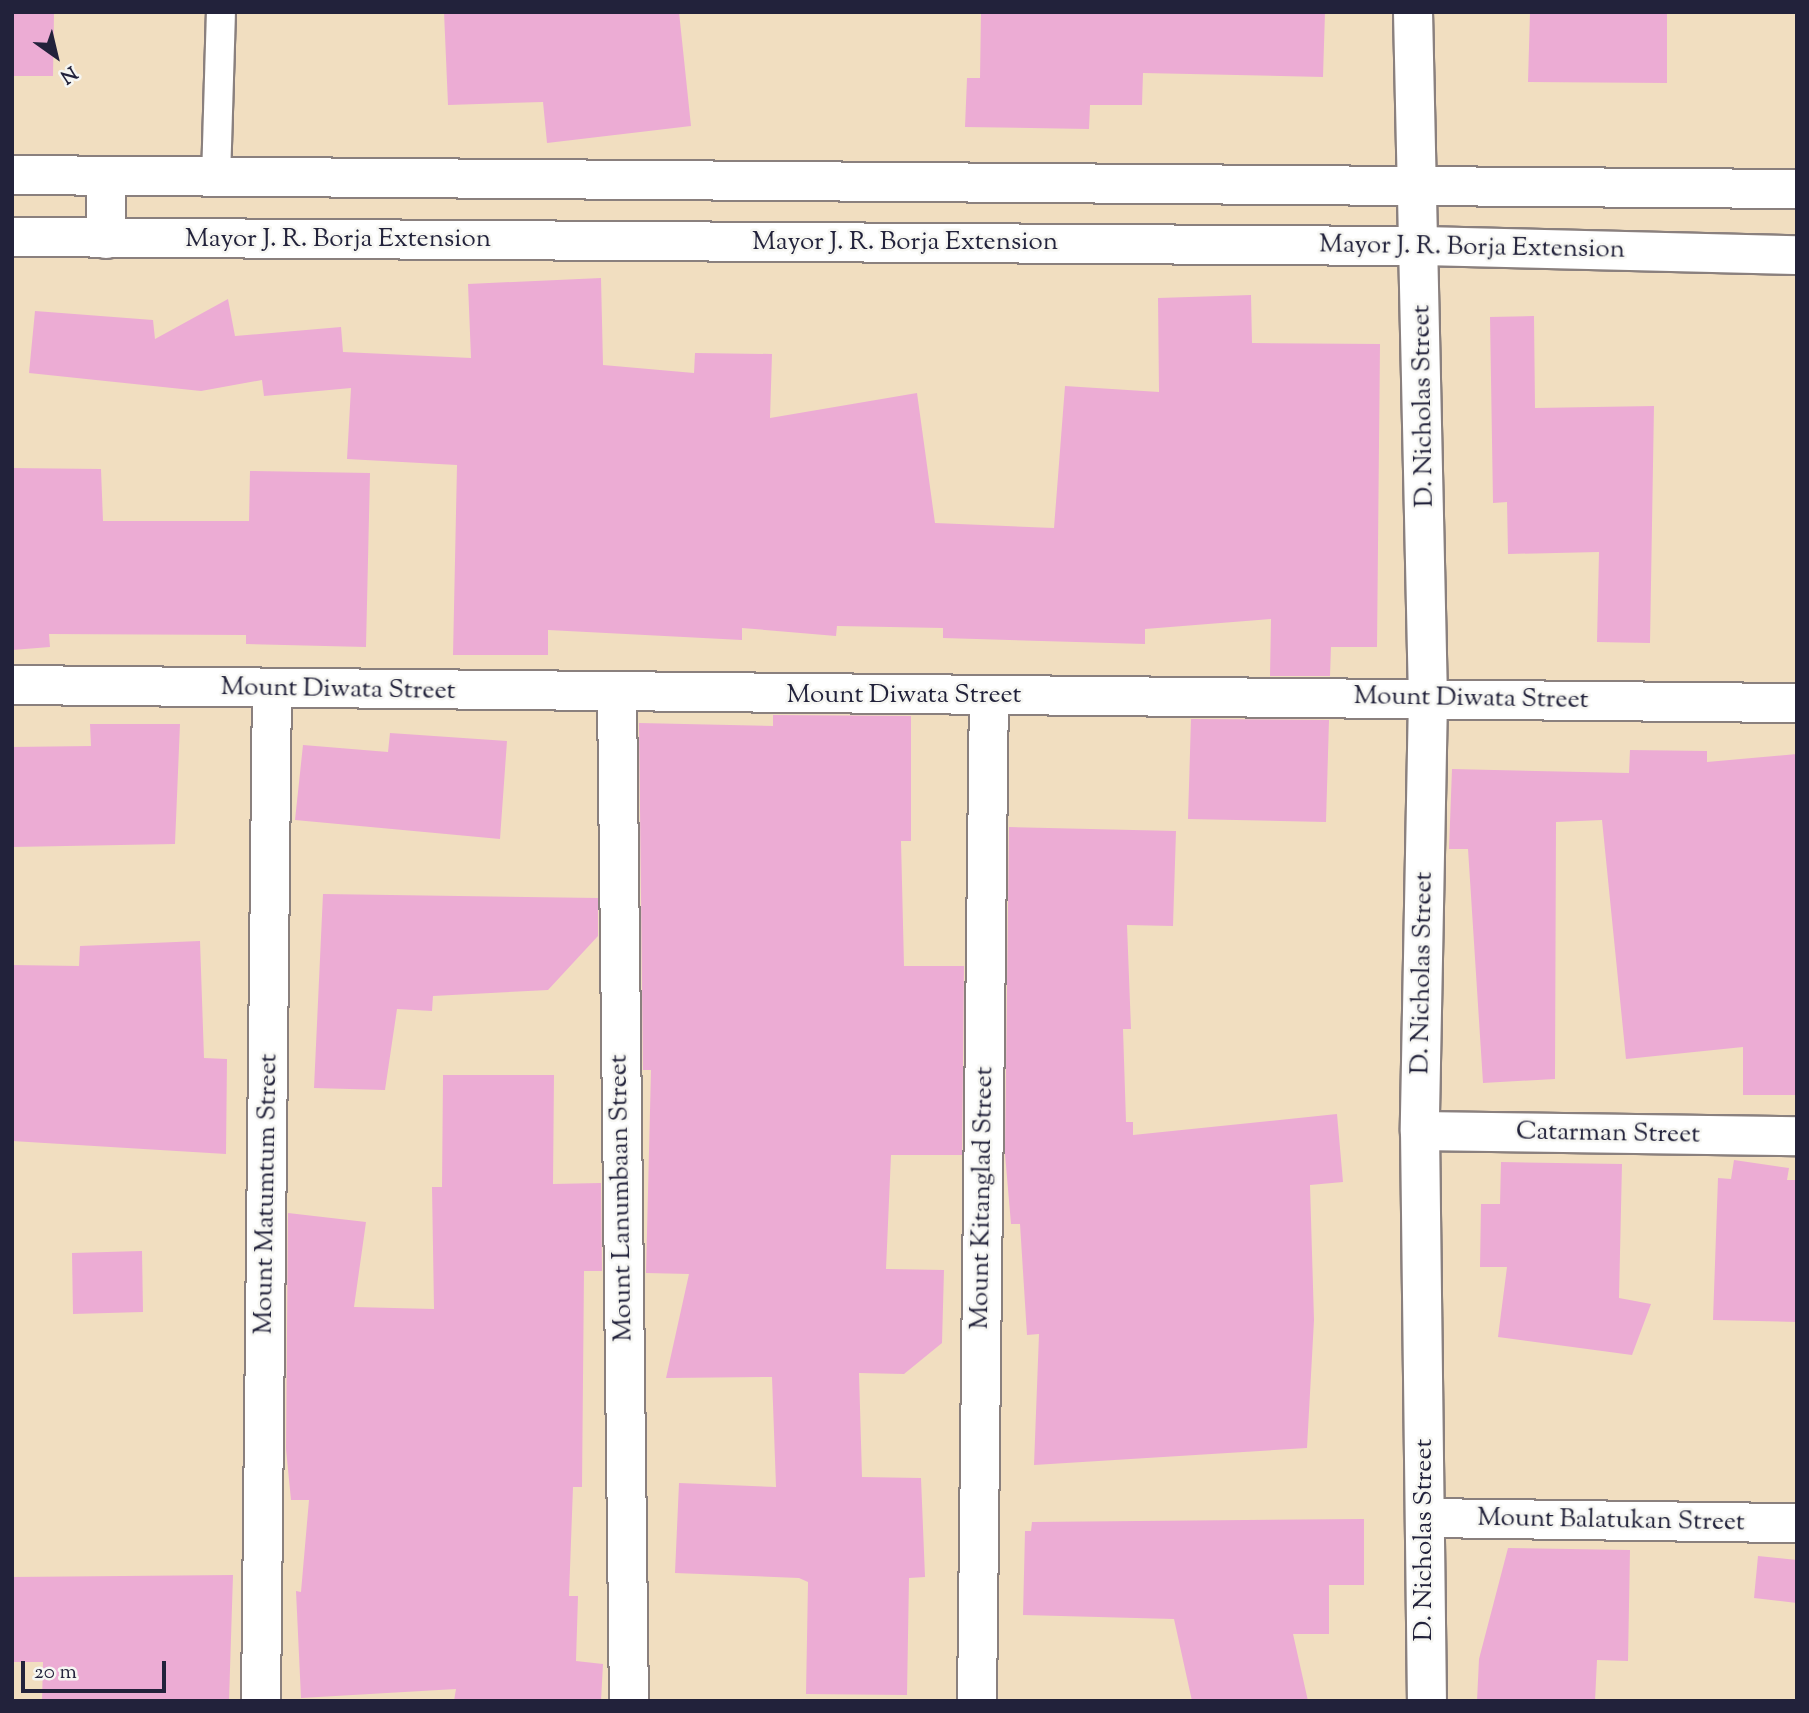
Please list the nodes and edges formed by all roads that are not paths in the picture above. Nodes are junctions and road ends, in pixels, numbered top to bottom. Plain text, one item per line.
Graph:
1 (221, 12) edge
2 (1413, 12) edge
3 (12, 175) edge
4 (106, 176) junction
5 (216, 179) junction
6 (1420, 183) junction
7 (1797, 189) edge
8 (12, 237) edge
9 (106, 239) junction
10 (1422, 246) junction
11 (1797, 256) edge
12 (12, 685) edge
13 (272, 688) junction
14 (617, 696) junction
15 (989, 696) junction
16 (1428, 698) junction
17 (1797, 704) edge
18 (1420, 1131) junction
19 (1797, 1136) edge
20 (1426, 1518) junction
21 (1797, 1523) edge
22 (261, 1701) edge
23 (629, 1701) edge
24 (977, 1701) edge
25 (1427, 1701) edge

1 - 5 lane
2 - 6 street, D. Nicholas Street
3 - 4 street
4 - 5 street
4 - 9 street
5 - 6 street
6 - 7 street
6 - 10 street, D. Nicholas Street
8 - 9 street, Mayor J. R. Borja Extension
9 - 10 street, Mayor J. R. Borja Extension
10 - 11 street, Mayor J. R. Borja Extension
10 - 16 street, D. Nicholas Street
12 - 13 street, Mount Diwata Street
13 - 14 street, Mount Diwata Street
13 - 22 street, Mount Matumtum Street
14 - 15 street, Mount Diwata Street
14 - 23 street, Mount Lanumbaan Street
15 - 16 street, Mount Diwata Street
15 - 24 street, Mount Kitanglad Street
16 - 17 street, Mount Diwata Street
16 - 18 street, D. Nicholas Street
18 - 19 street, Catarman Street
18 - 20 street, D. Nicholas Street
20 - 21 street, Mount Balatukan Street
20 - 25 street, D. Nicholas Street

